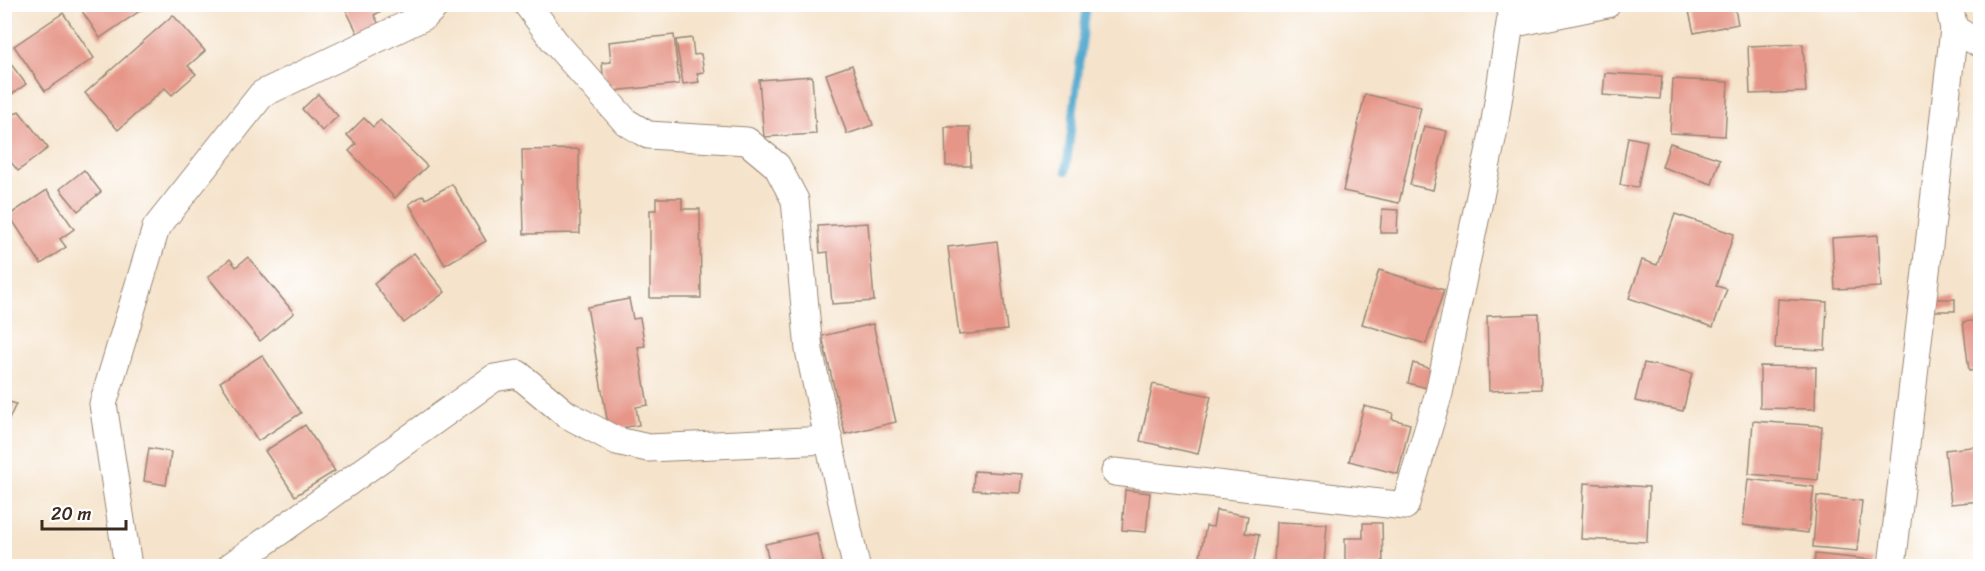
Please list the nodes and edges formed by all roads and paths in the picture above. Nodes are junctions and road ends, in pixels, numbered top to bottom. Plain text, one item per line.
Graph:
1 (437, 4) edge
2 (527, 4) edge
3 (1607, 4) edge
4 (1512, 14) edge
5 (1952, 17) edge
6 (1980, 44) edge
7 (829, 440) junction
8 (1115, 472) dead end
9 (128, 567) edge
10 (231, 567) edge
11 (856, 567) edge
12 (1892, 567) edge

1 - 9 street
2 - 7 street
3 - 4 street
4 - 8 street
5 - 6 street
5 - 12 street
7 - 10 street
7 - 11 street

